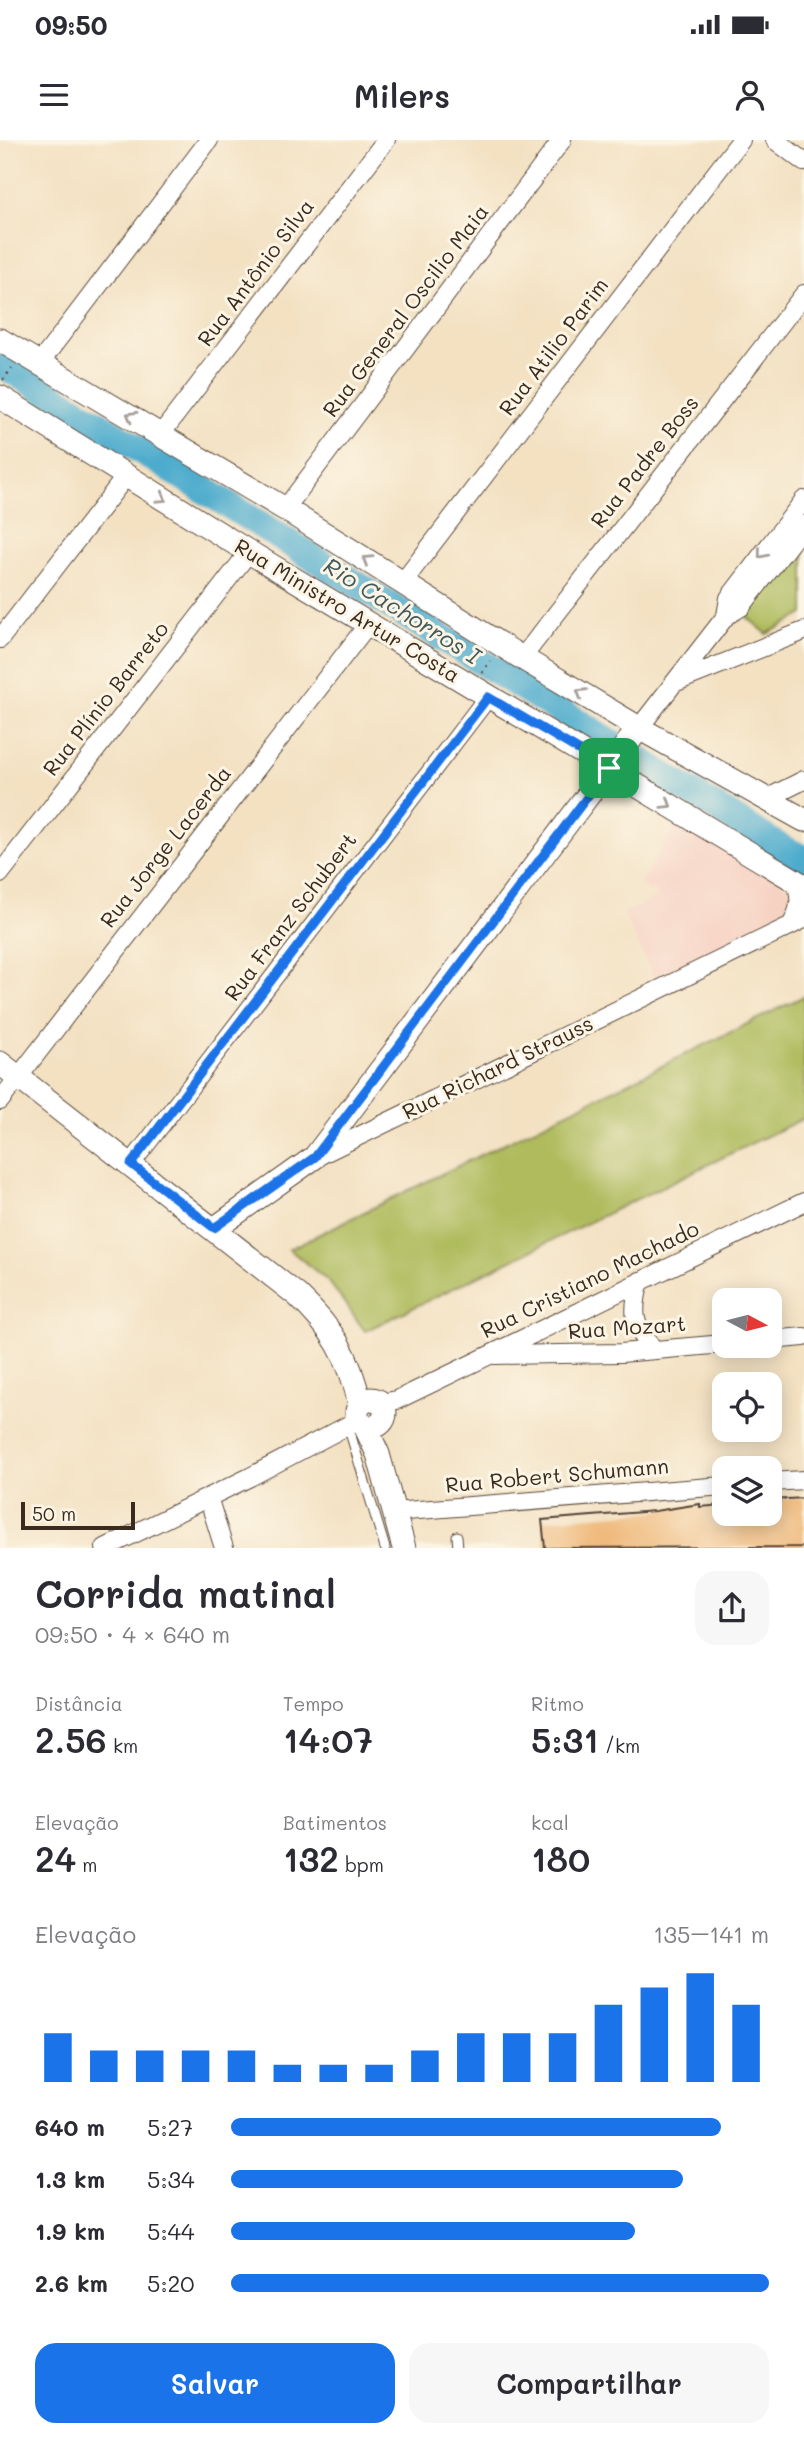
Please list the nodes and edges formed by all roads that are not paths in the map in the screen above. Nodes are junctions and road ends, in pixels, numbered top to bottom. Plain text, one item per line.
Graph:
1 (209, 140) edge
2 (386, 140) edge
3 (562, 140) edge
4 (741, 140) edge
5 (775, 140) edge
6 (804, 162) edge
7 (804, 294) edge
8 (0, 340) edge
9 (27, 363) junction
10 (1, 396) edge
11 (161, 434) junction
12 (126, 476) junction
13 (804, 500) edge
14 (285, 509) junction
15 (804, 524) edge
16 (249, 552) junction
17 (403, 582) junction
18 (726, 616) junction
19 (369, 623) junction
20 (804, 631) edge
21 (0, 639) edge
22 (522, 658) junction
23 (673, 684) junction
24 (483, 688) junction
25 (635, 733) junction
26 (612, 764) junction
27 (804, 780) edge
28 (766, 799) junction
29 (804, 820) edge
30 (0, 874) edge
31 (799, 884) edge
32 (798, 921) edge
33 (9, 1070) edge
34 (0, 1101) edge
35 (315, 1157) junction
36 (131, 1164) junction
37 (804, 1202) edge
38 (214, 1228) junction
39 (640, 1282) junction
40 (804, 1336) edge
41 (782, 1339) edge
42 (712, 1345) edge
43 (655, 1350) junction
44 (490, 1355) junction
45 (372, 1413) junction
46 (804, 1480) edge
47 (782, 1481) edge
48 (712, 1487) edge
49 (208, 1497) junction
50 (393, 1512) junction
51 (457, 1536) dead end
52 (105, 1548) edge
53 (224, 1548) edge
54 (385, 1548) edge
55 (404, 1548) edge
56 (458, 1548) edge

1 - 9 street
2 - 11 street, Rua Antônio Silva
3 - 14 street, Rua General Oscilio Maia
4 - 17 street, Rua Atilio Parim
5 - 6 street
7 - 22 street, Rua Padre Boss
8 - 9 street
11 -> 9 street
10 - 12 street, Rua Ministro Artur Costa
11 - 14 street
12 -> 16 street, Rua Ministro Artur Costa
12 - 21 street
13 -> 18 street
17 -> 14 street
15 - 18 street
16 - 19 street, Rua Ministro Artur Costa
16 - 30 street, Rua Plínio Barreto
17 - 22 street
18 - 23 street
19 - 24 street, Rua Ministro Artur Costa
19 - 33 street, Rua Jorge Lacerda
20 - 23 street
25 -> 22 street
23 - 25 street
24 - 26 street, Rua Ministro Artur Costa
24 - 36 street, Rua Franz Schubert
25 - 26 street
25 - 28 street
26 -> 31 street, Rua Ministro Artur Costa
26 - 35 street
27 - 28 street
28 - 29 street
31 - 32 street, Rua Richard Strauss
32 - 35 street, Rua Richard Strauss
33 - 34 street, Rua Jorge Lacerda
33 - 36 street
35 - 38 street, Rua Richard Strauss
36 - 38 street
37 - 39 street, Rua Cristiano Machado
38 - 45 street
39 - 43 street
39 - 44 street, Rua Cristiano Machado
40 - 41 street
42 - 43 street, Rua Mozart
43 - 44 street, Rua Mozart
44 - 45 street, Rua Cristiano Machado
45 - 49 street, Rua Cristiano Machado
45 - 50 street
45 - 54 lane
46 - 47 street
48 - 50 street, Rua Robert Schumann
49 - 52 street, Rua Cristiano Machado
49 - 53 street
50 - 55 street
51 - 56 lane

